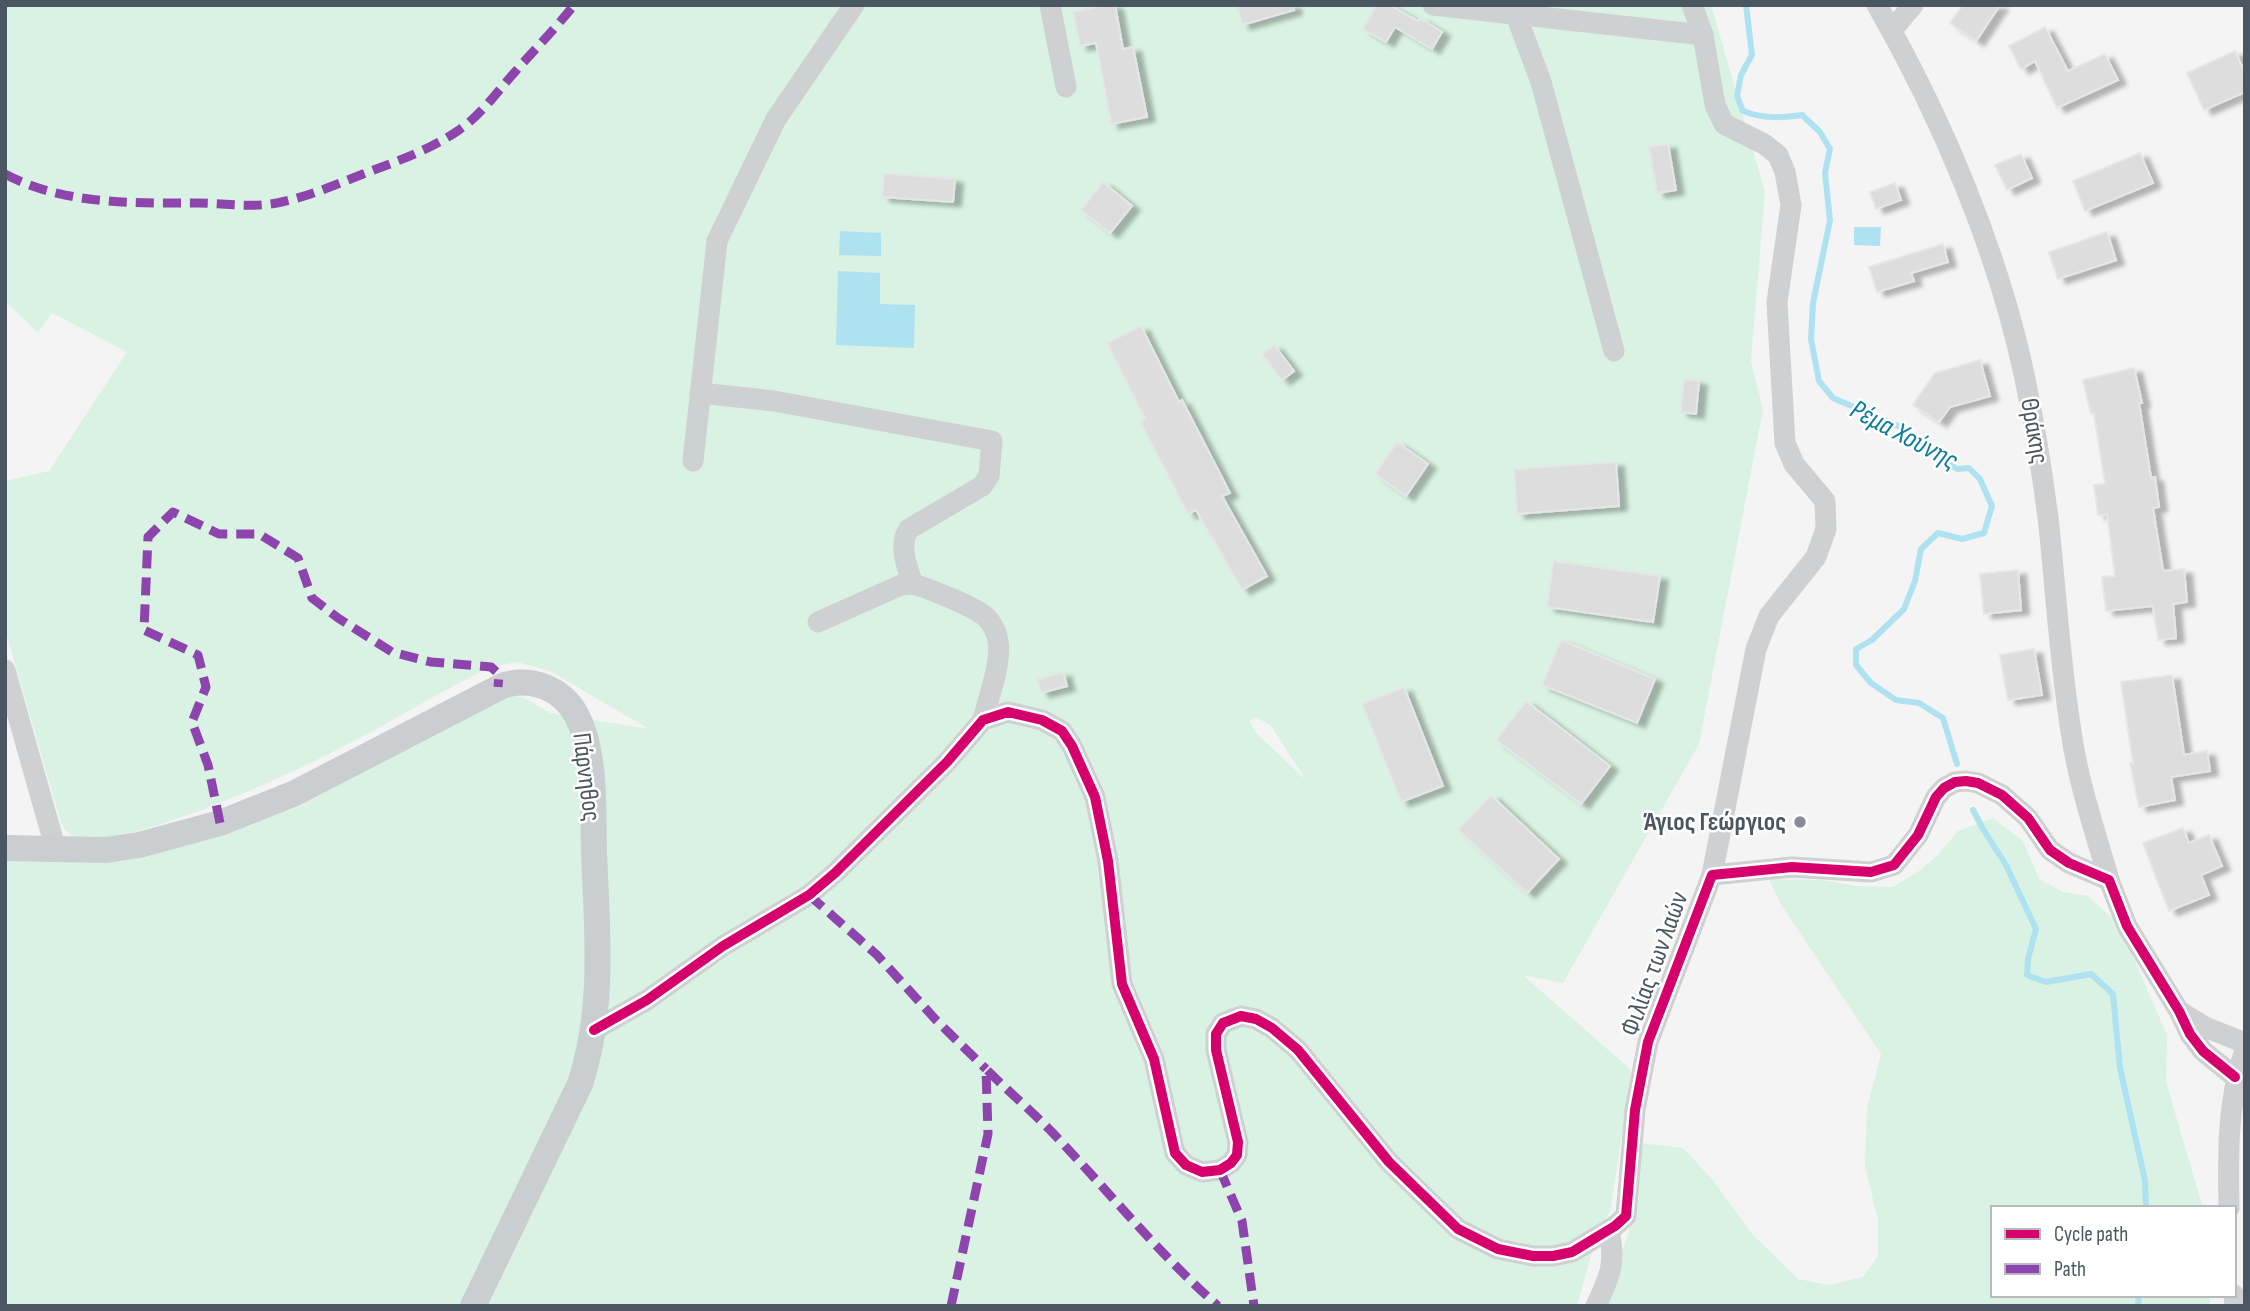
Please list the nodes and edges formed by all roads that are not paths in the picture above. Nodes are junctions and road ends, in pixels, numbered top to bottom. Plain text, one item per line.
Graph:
1 (855, 5) edge
2 (1050, 5) edge
3 (1433, 5) edge
4 (1692, 5) edge
5 (1877, 5) edge
6 (1913, 5) edge
7 (1516, 15) junction
8 (1892, 30) junction
9 (1703, 35) junction
10 (1066, 87) dead end
11 (1614, 351) dead end
12 (700, 393) junction
13 (693, 461) dead end
14 (913, 584) junction
15 (818, 622) dead end
16 (5, 670) edge
17 (983, 720) junction
18 (5, 848) edge
19 (56, 850) junction
20 (1712, 875) junction
21 (2109, 880) junction
22 (2179, 1011) junction
23 (594, 1030) junction
24 (2245, 1043) edge
25 (2245, 1050) edge
26 (2235, 1077) junction
27 (2229, 1206) edge
28 (1609, 1230) junction
29 (473, 1306) edge
30 (1596, 1306) edge

1 - 12 street
2 - 10 street
3 - 7 street
4 - 9 street
5 - 8 street, Θράκης
6 - 8 street
7 - 9 street
7 - 11 street
8 - 21 street, Θράκης
9 - 20 street
12 - 13 street
12 - 14 street
14 - 15 street
14 - 17 street
16 - 19 street
17 - 23 street
17 - 28 street
18 - 19 main road, Πάρνηθος
19 - 23 main road, Πάρνηθος
20 - 21 street, Φιλίας των λαών
20 - 28 street, Φιλίας των λαών
21 - 22 street
22 - 24 street
22 - 26 street
23 - 29 main road, Πάρνηθος
25 - 26 street
26 - 27 street
28 - 30 street

